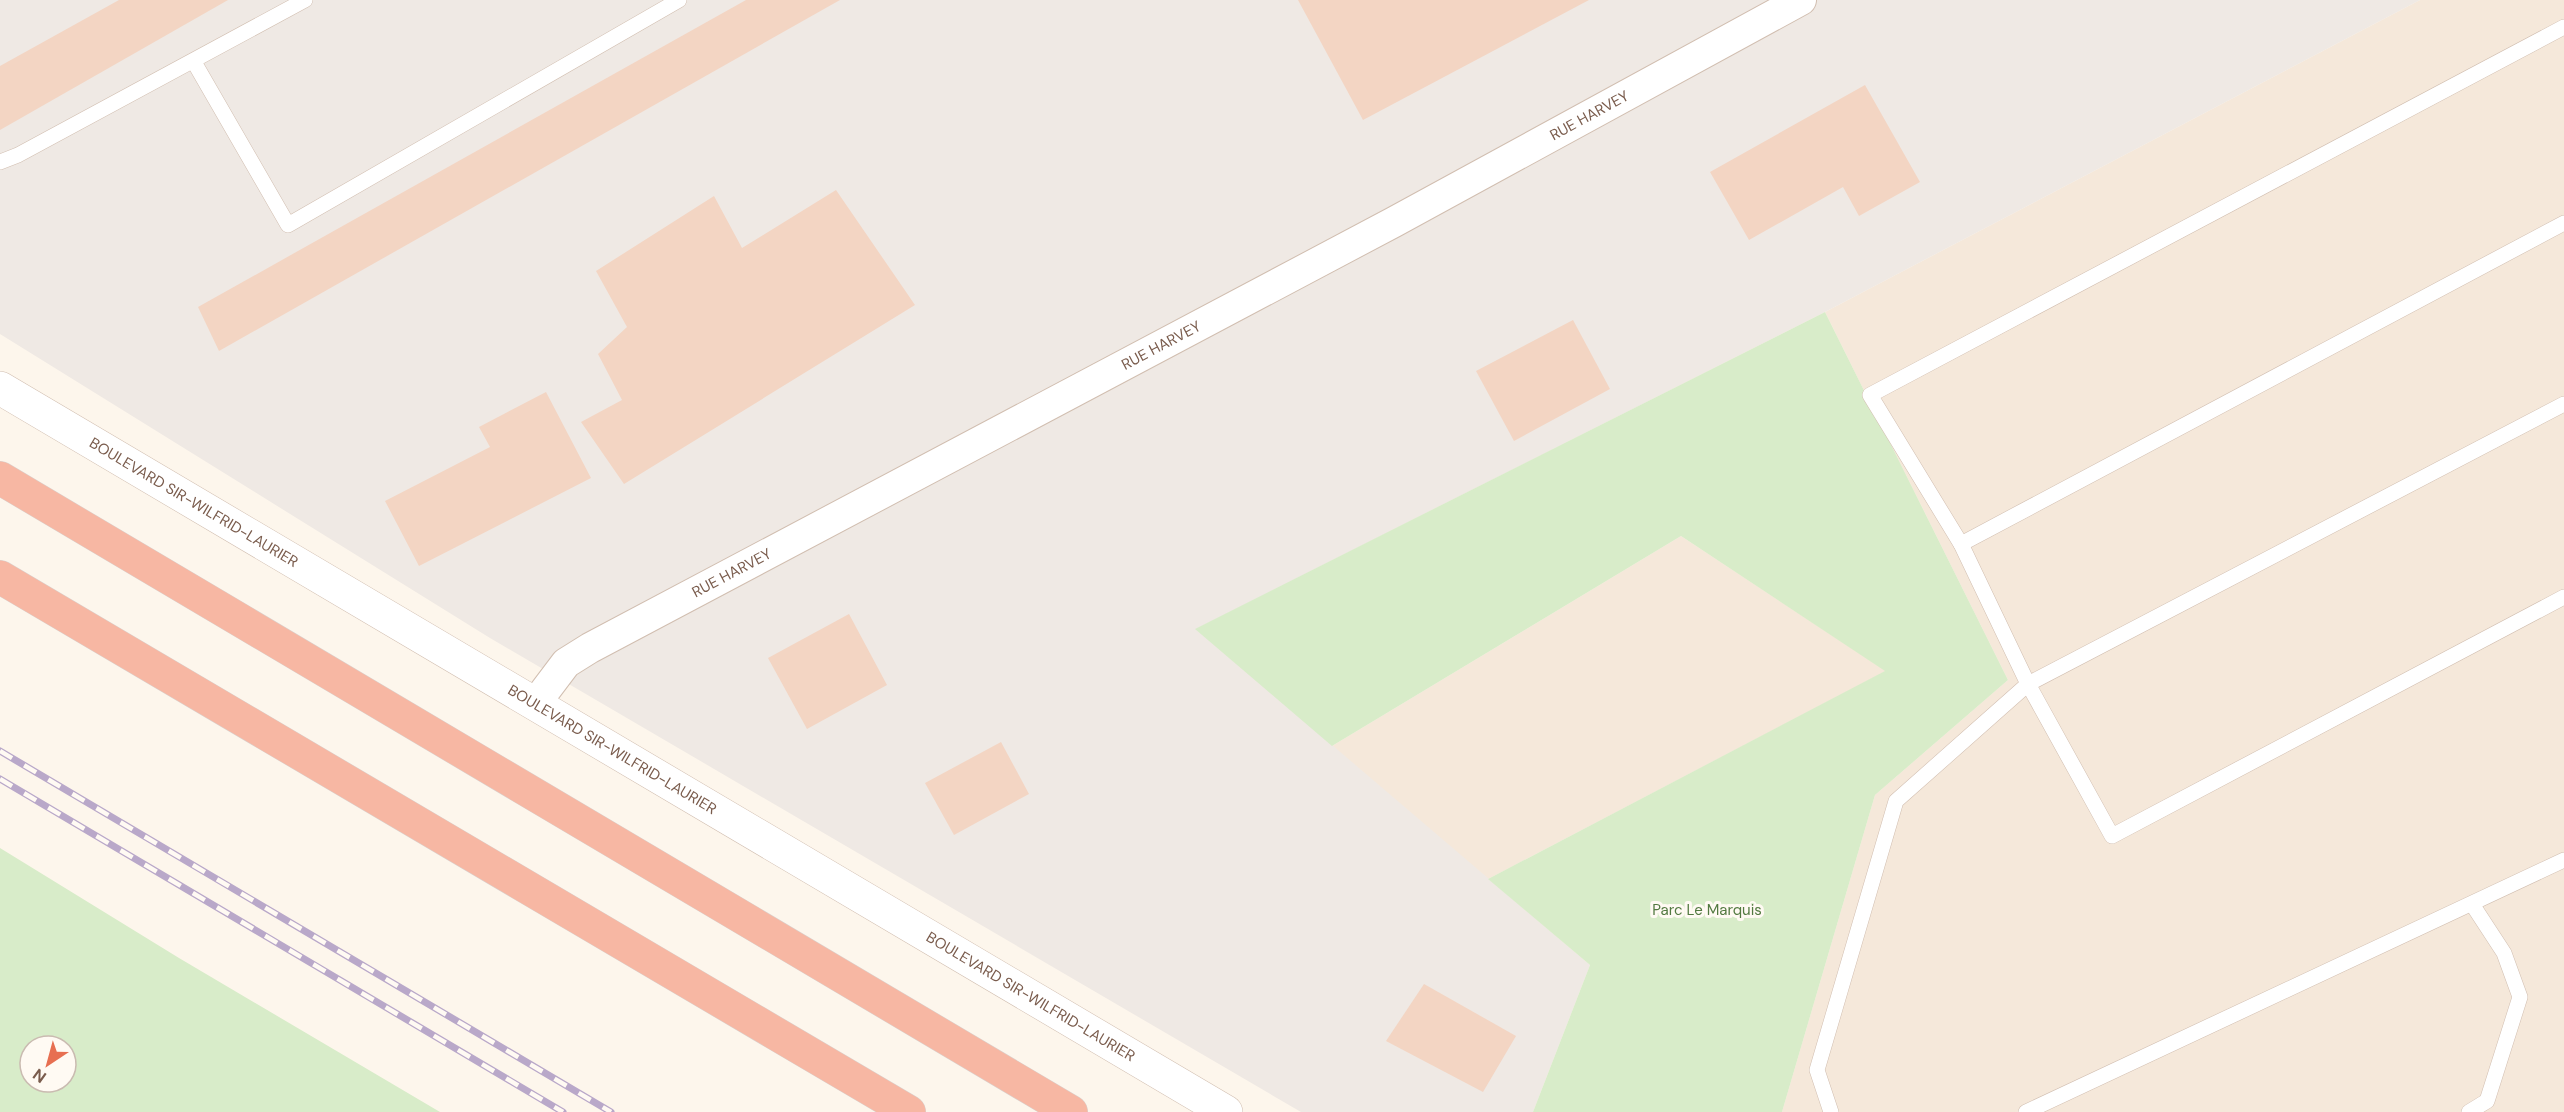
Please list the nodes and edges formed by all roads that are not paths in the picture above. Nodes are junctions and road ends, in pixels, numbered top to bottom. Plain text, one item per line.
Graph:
1 (305, 0) edge
2 (679, 0) edge
3 (1801, 0) edge
4 (2564, 27) edge
5 (195, 62) junction
6 (0, 162) edge
7 (2564, 223) edge
8 (0, 388) edge
9 (2564, 404) edge
10 (0, 478) edge
11 (1961, 544) junction
12 (0, 577) edge
13 (2564, 597) edge
14 (2028, 684) junction
15 (534, 704) junction
16 (2564, 860) edge
17 (2472, 904) junction
18 (909, 1112) edge
19 (1071, 1112) edge
20 (1226, 1112) edge
21 (1831, 1112) edge
22 (2026, 1112) edge
23 (2469, 1112) edge

1 - 5 lane
2 - 5 lane
3 - 15 street, RUE HARVEY
4 - 11 lane
5 - 6 lane
7 - 11 lane
8 - 15 street, BOULEVARD SIR-WILFRID-LAURIER
9 - 14 lane
10 - 19 highway
11 - 14 lane
12 - 18 highway
13 - 14 lane
14 - 21 lane
15 - 20 street, BOULEVARD SIR-WILFRID-LAURIER
16 - 17 lane
17 - 22 lane
17 - 23 lane

